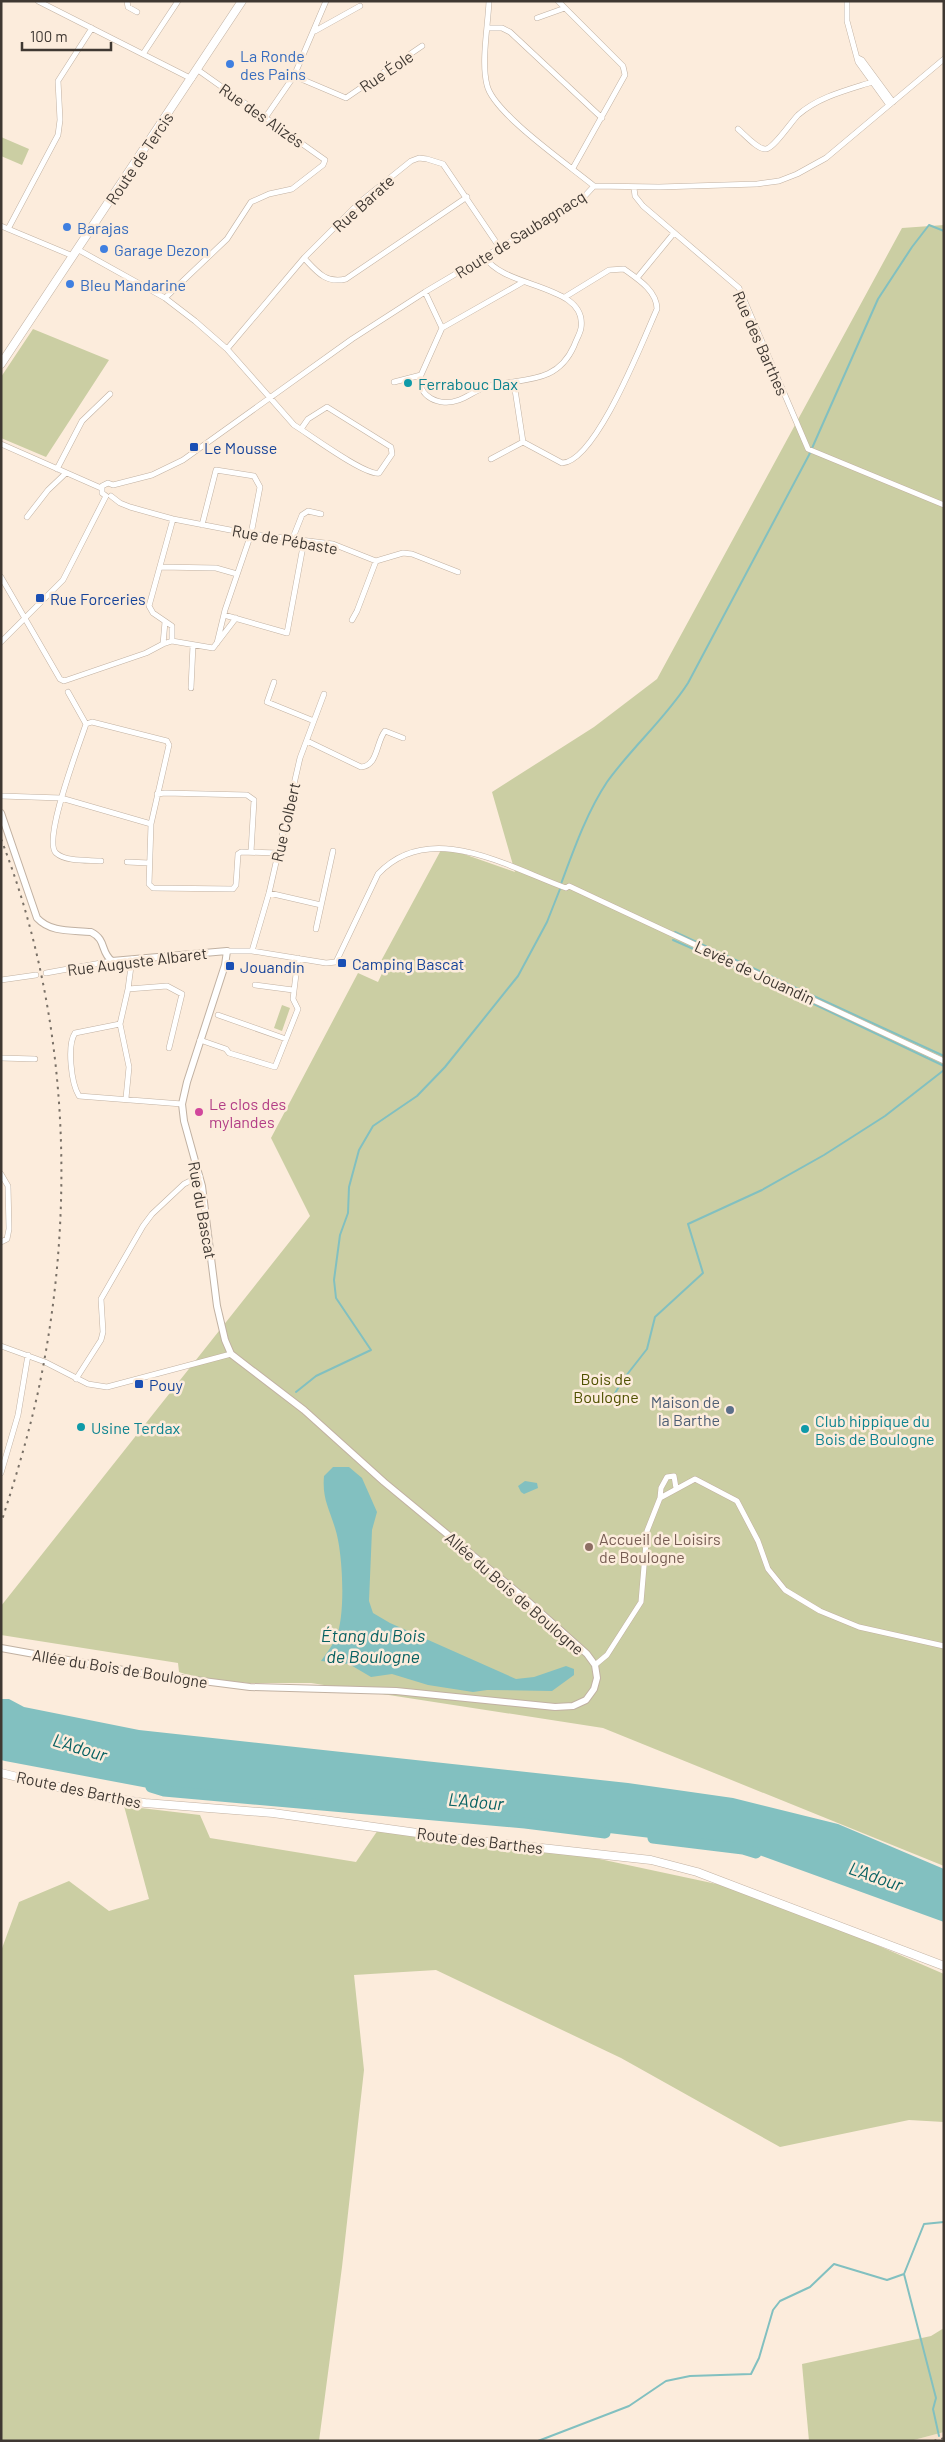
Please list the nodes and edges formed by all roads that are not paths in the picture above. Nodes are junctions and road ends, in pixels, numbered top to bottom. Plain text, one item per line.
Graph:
1 (38, 1) edge
2 (127, 1) edge
3 (178, 1) edge
4 (242, 1) edge
5 (326, 1) edge
6 (489, 1) edge
7 (558, 1) edge
8 (847, 1) edge
9 (360, 6) dead end
10 (565, 8) junction
11 (137, 12) dead end
12 (537, 18) dead end
13 (92, 28) junction
14 (488, 28) junction
15 (315, 31) junction
16 (422, 46) dead end
17 (143, 54) junction
18 (858, 58) junction
19 (944, 59) edge
20 (198, 70) junction
21 (294, 76) junction
22 (192, 79) junction
23 (872, 82) junction
24 (891, 103) junction
25 (265, 118) junction
26 (602, 118) junction
27 (738, 129) dead end
28 (573, 168) junction
29 (594, 186) junction
30 (634, 188) junction
31 (467, 197) junction
32 (1, 226) edge
33 (8, 229) junction
34 (674, 233) junction
35 (500, 248) junction
36 (75, 253) junction
37 (484, 257) junction
38 (304, 258) junction
39 (636, 278) junction
40 (523, 282) junction
41 (425, 292) junction
42 (565, 297) junction
43 (165, 298) junction
44 (442, 328) junction
45 (227, 349) junction
46 (1, 364) edge
47 (420, 375) junction
48 (394, 382) dead end
49 (514, 383) junction
50 (110, 394) dead end
51 (271, 397) junction
52 (301, 429) junction
53 (523, 442) junction
54 (1, 444) edge
55 (491, 459) dead end
56 (57, 469) junction
57 (66, 473) junction
58 (113, 485) junction
59 (101, 488) junction
60 (109, 496) junction
61 (944, 505) edge
62 (321, 514) dead end
63 (27, 517) dead end
64 (173, 519) junction
65 (202, 524) junction
66 (250, 534) junction
67 (292, 540) junction
68 (304, 541) junction
69 (376, 560) junction
70 (160, 567) junction
71 (458, 572) dead end
72 (237, 574) junction
73 (1, 577) edge
74 (224, 615) junction
75 (25, 618) junction
76 (236, 618) junction
77 (352, 620) dead end
78 (165, 622) junction
79 (172, 641) junction
80 (1, 642) edge
81 (163, 644) junction
82 (192, 645) junction
83 (216, 646) junction
84 (274, 682) dead end
85 (191, 688) dead end
86 (68, 692) dead end
87 (324, 694) dead end
88 (314, 720) junction
89 (86, 724) junction
90 (403, 738) dead end
91 (307, 741) junction
92 (157, 794) junction
93 (1, 796) edge
94 (61, 798) junction
95 (1, 813) edge
96 (151, 824) junction
97 (334, 851) dead end
98 (251, 852) junction
99 (278, 853) junction
100 (101, 861) dead end
101 (127, 862) dead end
102 (150, 863) junction
103 (269, 892) junction
104 (321, 905) junction
105 (316, 929) dead end
106 (227, 951) junction
107 (252, 951) junction
108 (298, 958) junction
109 (132, 959) junction
110 (112, 961) junction
111 (46, 973) dead end
112 (36, 975) dead end
113 (1, 980) edge
114 (255, 986) dead end
115 (128, 989) junction
116 (293, 990) junction
117 (218, 1015) dead end
118 (120, 1024) junction
119 (286, 1039) junction
120 (200, 1040) junction
121 (169, 1048) dead end
122 (1, 1058) edge
123 (35, 1059) dead end
124 (944, 1061) edge
125 (126, 1098) junction
126 (182, 1104) junction
127 (1, 1174) edge
128 (200, 1176) junction
129 (1, 1242) edge
130 (1, 1346) edge
131 (231, 1354) junction
132 (28, 1355) junction
133 (76, 1379) junction
134 (1, 1473) edge
135 (676, 1488) junction
136 (660, 1498) junction
137 (944, 1646) edge
138 (1, 1648) edge
139 (595, 1665) junction
140 (1, 1773) edge
141 (944, 1966) edge

1 - 13 street
2 - 11 street
3 - 17 street
4 - 20 main road, Route de Tercis
5 - 15 street
6 - 14 street
7 - 10 street
8 - 18 street
9 - 15 street
10 - 12 street
10 - 26 street
13 - 17 street
13 - 33 street
14 - 26 street
14 - 28 street
15 - 21 street
16 - 21 street, Rue Éole
17 - 22 street
18 - 23 street
18 - 24 street
19 - 24 street, Route de Saubagnacq
20 - 22 main road, Route de Tercis
20 - 25 street, Rue des Alizés
21 - 25 street
22 - 36 main road, Route de Tercis
23 - 24 street
23 - 27 street
24 - 30 street, Route de Saubagnacq
25 - 43 street, Rue des Alizés
26 - 28 street
28 - 29 street
29 - 30 street, Route de Saubagnacq
29 - 35 street, Route de Saubagnacq
30 - 34 street, Rue des Barthes
31 - 35 street, Rue Barate
31 - 38 street
31 - 38 street, Rue Barate
32 - 33 street
33 - 36 street
34 - 39 street
34 - 61 street, Rue des Barthes
35 - 37 street, Route de Saubagnacq
36 - 43 street
36 - 46 main road, Route de Tercis
37 - 40 street
37 - 41 street, Route de Saubagnacq
38 - 45 street, Rue Barate
39 - 42 street
39 - 53 street
40 - 42 street
40 - 44 street
41 - 44 street
41 - 51 street, Route de Saubagnacq
42 - 49 street
43 - 45 street
44 - 47 street
45 - 51 street
47 - 48 street
47 - 49 street
49 - 53 street
50 - 56 street
51 - 52 street
51 - 58 street, Route de Saubagnacq
52 - 52 street
53 - 55 street
54 - 56 street
56 - 57 street
57 - 59 street
57 - 63 street
58 - 59 street
58 - 60 street
59 - 60 street
60 - 64 street, Rue de Pébaste
60 - 75 street
62 - 67 street
64 - 65 street, Rue de Pébaste
64 - 70 street
65 - 66 street, Rue de Pébaste
65 - 66 street
66 - 67 street, Rue de Pébaste
66 - 72 street
67 - 68 street, Rue de Pébaste
68 - 69 street, Rue de Pébaste
68 - 76 street
69 - 71 street
69 - 77 street
70 - 72 street
70 - 78 street
72 - 74 street
73 - 75 street
74 - 76 street
74 - 83 street
75 - 80 street
75 - 81 street
76 - 83 street
78 - 79 street
78 - 81 street
79 - 81 street
79 - 82 street
82 - 83 street
82 - 85 street
84 - 88 street
86 - 89 street
87 - 88 street, Rue Colbert
88 - 91 street, Rue Colbert
89 - 92 street
89 - 94 street
90 - 91 street
91 - 99 street, Rue Colbert
92 - 96 street
92 - 98 street
93 - 94 street
94 - 96 street
94 - 100 street
95 - 110 street
96 - 102 street
97 - 104 street
98 - 99 street
98 - 102 street
99 - 103 street, Rue Colbert
101 - 102 street
103 - 104 street
103 - 107 street, Rue Colbert
104 - 105 street
106 - 107 street
106 - 109 street, Rue Auguste Albaret
106 - 120 street, Rue du Bascat
107 - 108 street
108 - 116 street
108 - 124 street, Levée de Jouandin
109 - 110 street, Rue Auguste Albaret
109 - 115 street
110 - 111 street, Rue Auguste Albaret
112 - 113 street
114 - 116 street
115 - 118 street
115 - 121 street
116 - 119 street
117 - 119 street
118 - 125 street
118 - 125 street
119 - 120 street
120 - 126 street, Rue du Bascat
122 - 123 street
125 - 126 street
126 - 128 street, Rue du Bascat
127 - 129 street
128 - 131 street, Rue du Bascat
128 - 133 street
130 - 132 street
131 - 133 street
131 - 139 street, Allée du Bois de Boulogne
132 - 133 street
132 - 134 street
135 - 136 street
135 - 136 street
135 - 137 street
136 - 139 street
138 - 139 street, Allée du Bois de Boulogne
140 - 141 main road, Route des Barthes

